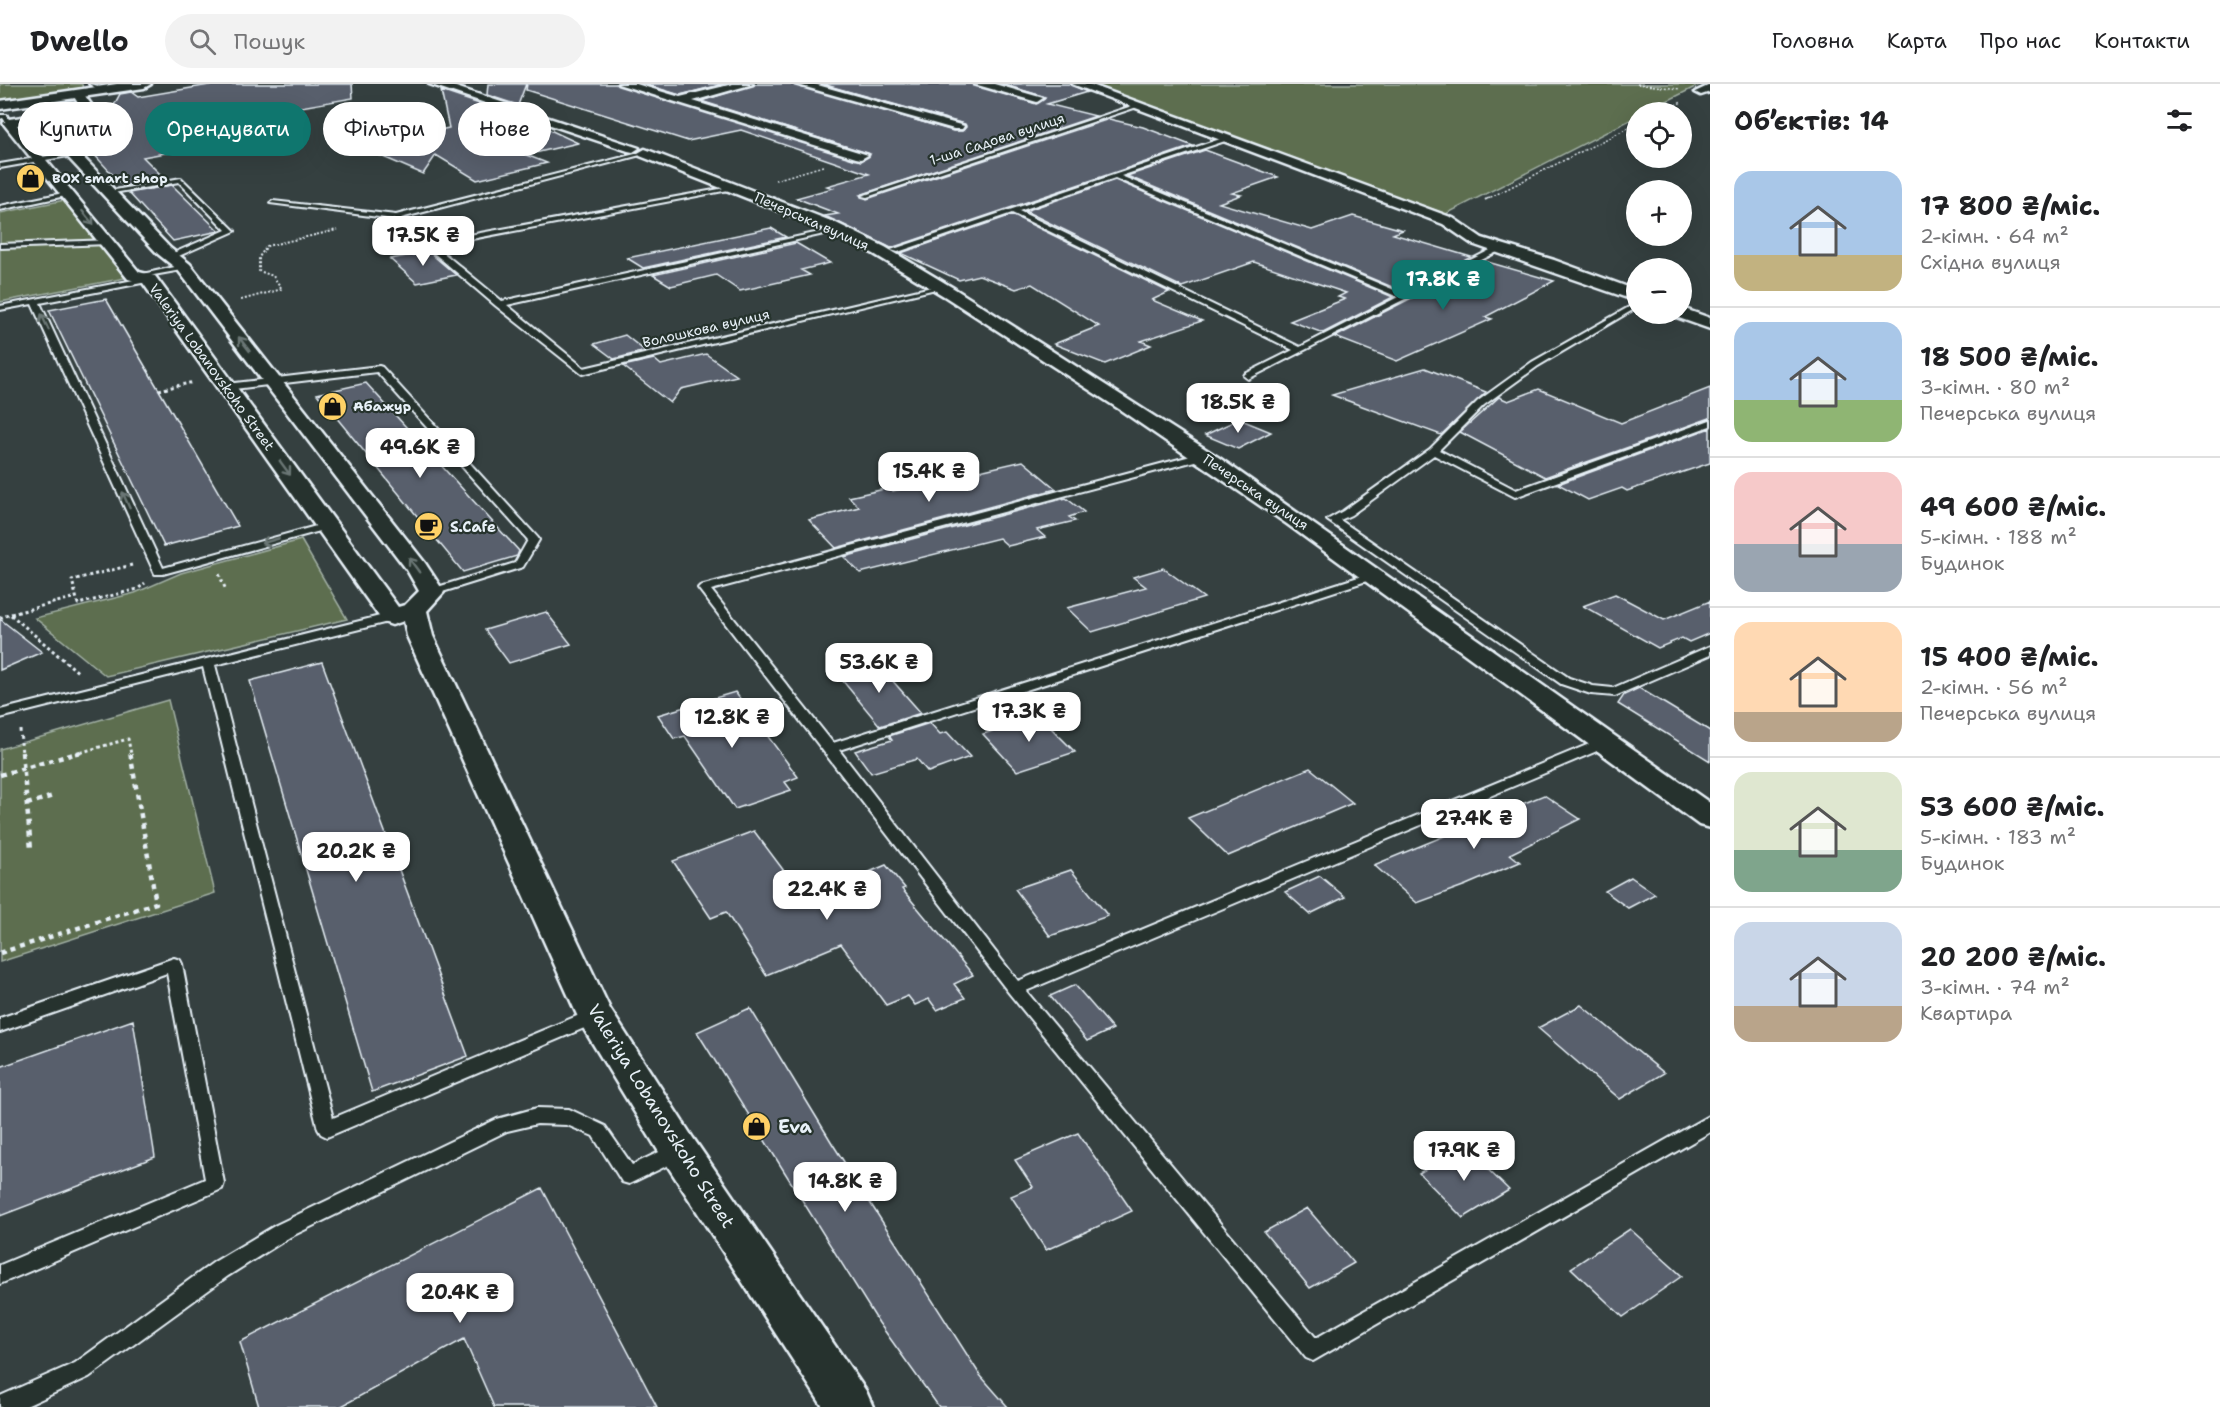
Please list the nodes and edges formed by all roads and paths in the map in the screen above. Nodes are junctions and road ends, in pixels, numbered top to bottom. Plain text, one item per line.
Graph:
1 (144, 84) edge
2 (435, 84) edge
3 (624, 84) edge
4 (747, 84) edge
5 (801, 84) edge
6 (980, 84) edge
7 (1078, 84) edge
8 (1637, 84) edge
9 (1706, 90) edge
10 (1037, 98) dead end
11 (679, 100) junction
12 (87, 102) edge
13 (0, 105) edge
14 (18, 105) edge
15 (1137, 106) junction
16 (4, 120) edge
17 (958, 126) dead end
18 (1626, 129) edge
19 (1226, 139) junction
20 (639, 151) junction
21 (861, 154) joint
22 (56, 156) edge
23 (75, 156) edge
24 (40, 159) junction
25 (0, 166) edge
26 (1115, 176) junction
27 (736, 188) junction
28 (107, 192) junction
29 (68, 194) junction
30 (865, 196) dead end
31 (1485, 200) dead end
32 (273, 203) dead end
33 (0, 208) edge
34 (1012, 210) junction
35 (396, 217) junction
36 (342, 229) dead end
37 (838, 230) junction
38 (108, 242) junction
39 (428, 245) junction
40 (0, 246) edge
41 (1499, 249) junction
42 (895, 250) dead end
43 (178, 262) junction
44 (142, 278) junction
45 (940, 287) junction
46 (1626, 292) edge
47 (1404, 297) junction
48 (35, 301) junction
49 (238, 301) dead end
50 (499, 304) junction
51 (0, 308) edge
52 (1626, 311) edge
53 (1692, 317) edge
54 (1710, 324) edge
55 (1300, 350) junction
56 (1248, 376) dead end
57 (271, 380) junction
58 (226, 387) junction
59 (1710, 423) edge
60 (1433, 451) junction
61 (1202, 456) junction
62 (327, 526) junction
63 (153, 560) junction
64 (159, 572) junction
65 (1372, 576) junction
66 (76, 597) junction
67 (413, 606) junction
68 (10, 614) junction
69 (0, 618) edge
70 (1710, 650) edge
71 (208, 661) junction
72 (98, 689) junction
73 (18, 709) junction
74 (0, 714) edge
75 (1604, 743) junction
76 (831, 748) junction
77 (24, 768) junction
78 (0, 775) edge
79 (53, 796) dead end
80 (27, 804) junction
81 (1710, 818) edge
82 (31, 849) dead end
83 (0, 953) edge
84 (1015, 989) junction
85 (595, 1016) junction
86 (0, 1025) edge
87 (1710, 1123) edge
88 (679, 1150) junction
89 (0, 1275) edge
90 (0, 1407) edge
91 (850, 1407) edge

1 - 12 street
2 - 20 street, Печерська вулиця
3 - 11 street
4 - 11 street
5 - 17 street
6 - 10 street
7 - 15 street
8 - 9 path
11 - 21 street
13 - 14 street
15 - 19 street
15 - 30 lane, 1-ша Садова вулиця
16 - 24 street, Valeriya Lobanovskoho Street
18 - 31 path
19 - 26 lane
19 - 41 street
20 - 27 street, Печерська вулиця
20 - 35 lane
21 - 27 path
22 - 24 lane
23 - 28 street, Valeriya Lobanovskoho Street
24 - 25 lane
24 - 29 street, Valeriya Lobanovskoho Street
26 - 34 lane
26 - 47 lane
27 - 37 street, Печерська вулиця
27 - 39 lane
28 - 43 street, Valeriya Lobanovskoho Street
28 - 43 lane
29 - 33 lane
29 -> 38 street, Valeriya Lobanovskoho Street
32 - 35 lane
34 - 42 lane
34 - 55 lane
35 - 39 lane, Волошкова вулиця
36 - 49 path
37 - 45 street, Печерська вулиця
37 - 50 lane
38 - 40 lane
38 - 44 street, Valeriya Lobanovskoho Street
39 - 50 lane, Волошкова вулиця
41 - 46 street
41 - 47 lane
43 - 44 lane
57 -> 43 street, Valeriya Lobanovskoho Street
44 - 48 lane
44 - 58 street, Valeriya Lobanovskoho Street
45 - 50 lane, Волошкова вулиця
45 - 61 street, Печерська вулиця
47 - 55 lane
48 - 51 lane
63 -> 48 lane
52 - 60 lane
53 - 54 street
55 - 56 lane
57 - 58 lane
67 -> 57 street, Valeriya Lobanovskoho Street
57 - 67 lane
58 -> 62 street, Valeriya Lobanovskoho Street
59 - 60 lane
60 - 70 lane
61 - 65 street, Печерська вулиця
61 - 76 lane
62 -> 64 lane
62 - 67 street, Valeriya Lobanovskoho Street
63 - 64 lane
63 - 66 path
64 - 66 path
65 - 75 street, Печерська вулиця
65 - 76 lane
66 - 68 path
67 - 71 lane
67 - 85 street, Valeriya Lobanovskoho Street
68 - 69 path
68 - 72 path
71 - 72 lane
71 - 85 lane
72 - 73 lane
73 - 74 lane
73 - 77 path
75 - 81 street, Печерська вулиця
75 - 84 lane
76 - 84 lane
77 - 78 path
77 - 80 path
77 - 83 path
79 - 80 path
80 - 82 path
84 - 87 lane
85 - 88 street, Valeriya Lobanovskoho Street
86 - 89 lane
88 - 90 lane
88 - 91 street, Valeriya Lobanovskoho Street

